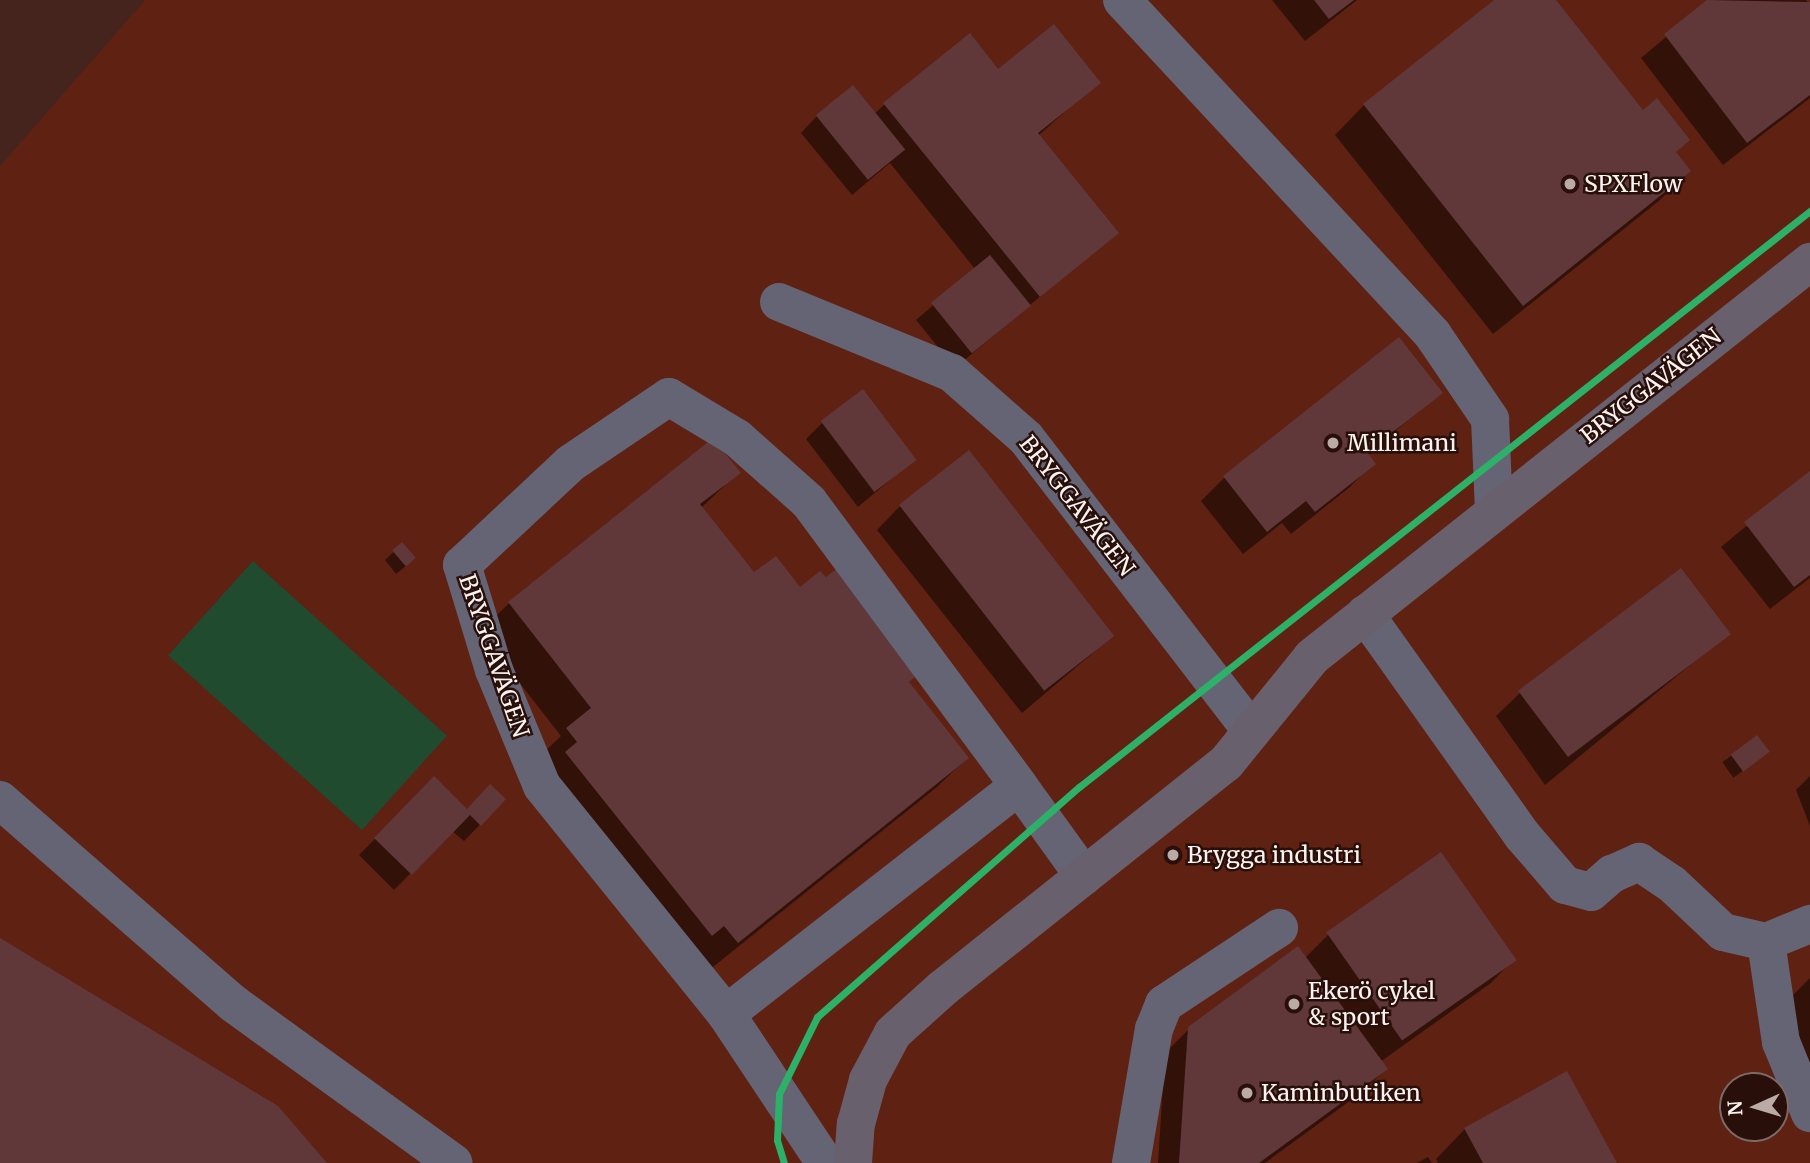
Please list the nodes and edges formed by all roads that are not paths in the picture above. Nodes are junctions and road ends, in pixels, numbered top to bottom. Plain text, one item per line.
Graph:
1 (1122, 0) edge
2 (1810, 262) edge
3 (779, 302) dead end
4 (1493, 511) junction
5 (1365, 614) junction
6 (1252, 731) junction
7 (1019, 786) junction
8 (0, 800) edge
9 (1084, 876) junction
10 (1810, 924) edge
11 (1279, 928) dead end
12 (1766, 942) junction
13 (726, 1014) junction
14 (1810, 1113) edge
15 (454, 1163) edge
16 (825, 1163) edge
17 (853, 1163) edge
18 (1131, 1163) edge

1 - 4 lane
2 - 4 main road, BRYGGAVÄGEN
3 - 6 lane, BRYGGAVÄGEN
4 - 5 main road, BRYGGAVÄGEN
5 - 6 main road, BRYGGAVÄGEN
5 - 12 lane
6 - 9 main road, BRYGGAVÄGEN
7 - 9 lane, BRYGGAVÄGEN
7 - 13 lane
7 - 13 lane, BRYGGAVÄGEN
8 - 15 lane
9 - 17 main road, BRYGGAVÄGEN
10 - 12 lane
11 - 18 lane
12 - 14 lane
13 - 16 lane, BRYGGAVÄGEN

